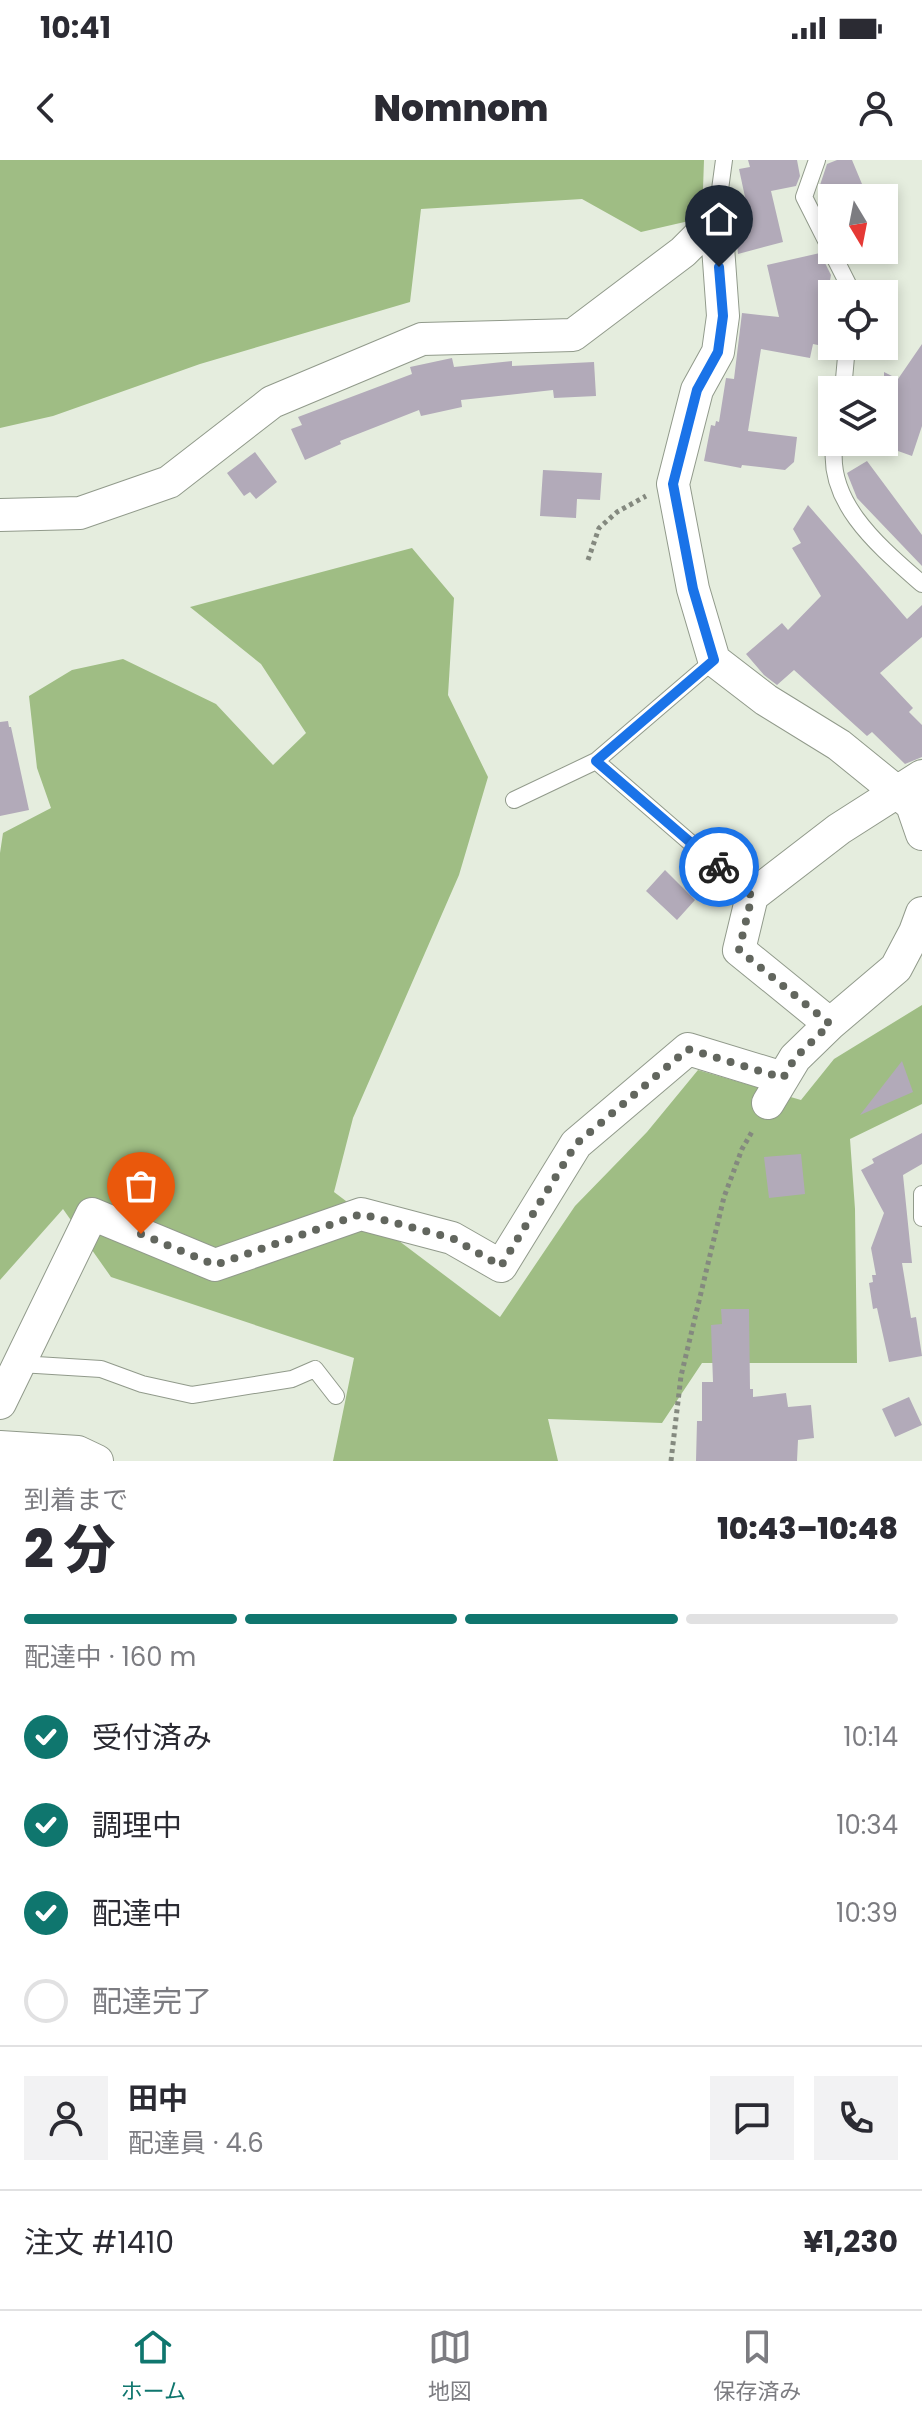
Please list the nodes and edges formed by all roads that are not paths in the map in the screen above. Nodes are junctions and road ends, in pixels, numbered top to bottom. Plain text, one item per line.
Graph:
1 (724, 160) edge
2 (817, 160) edge
3 (716, 219) junction
4 (846, 280) edge
5 (832, 456) edge
6 (0, 515) edge
7 (922, 584) edge
8 (714, 660) junction
9 (596, 761) junction
10 (909, 784) edge
11 (514, 800) dead end
12 (922, 834) edge
13 (752, 896) junction
14 (922, 913) edge
15 (830, 1024) junction
16 (922, 1194) edge
17 (922, 1218) edge
18 (20, 1364) junction
19 (336, 1396) dead end
20 (0, 1403) edge
21 (0, 1447) edge
22 (97, 1461) edge

1 - 3 lane
2 - 4 lane
3 - 6 street
3 - 8 street
5 - 7 lane
8 - 9 lane
8 - 10 street
9 - 11 lane
9 - 13 lane
10 - 12 street
10 - 13 street
13 - 15 street
14 - 15 street
15 - 18 street
16 - 17 lane
18 - 19 lane
18 - 20 street
21 - 22 street

